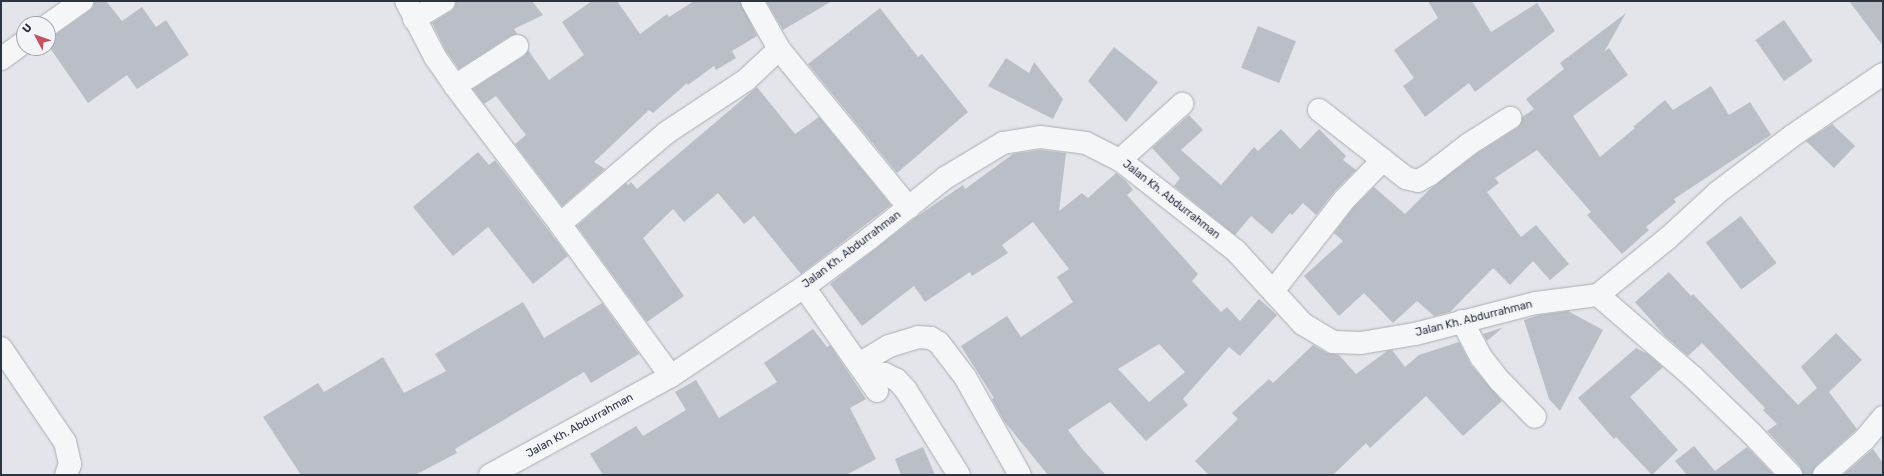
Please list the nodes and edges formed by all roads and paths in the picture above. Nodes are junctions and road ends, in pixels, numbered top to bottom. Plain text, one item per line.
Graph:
1 (82, 1) edge
2 (444, 1) edge
3 (752, 1) edge
4 (410, 10) edge
5 (56, 19) edge
6 (516, 46) dead end
7 (16, 48) edge
8 (779, 49) junction
9 (1, 59) edge
10 (1883, 74) edge
11 (454, 86) junction
12 (1182, 104) dead end
13 (1319, 110) dead end
14 (1510, 118) dead end
15 (1120, 160) junction
16 (1383, 160) junction
17 (909, 208) junction
18 (560, 224) junction
19 (804, 287) junction
20 (1273, 291) junction
21 (1598, 295) junction
22 (1462, 321) junction
23 (1, 348) edge
24 (671, 376) junction
25 (868, 376) junction
26 (1535, 417) dead end
27 (1883, 418) edge
28 (498, 473) edge
29 (1018, 474) edge
30 (66, 475) edge
31 (959, 475) edge
32 (1791, 475) edge
33 (1824, 475) edge

1 - 5 street
2 - 4 street
3 - 8 street
4 - 11 street
6 - 11 street
7 - 9 street
8 - 17 street
8 - 18 street
10 - 21 street
11 - 18 street
12 - 15 street
13 - 16 street
14 - 16 street
15 - 17 street, Jalan Kh. Abdurrahman
15 - 20 street, Jalan Kh. Abdurrahman
16 - 20 street
17 - 19 street, Jalan Kh. Abdurrahman
18 - 24 street
19 - 24 street, Jalan Kh. Abdurrahman
19 - 25 street
20 - 22 street, Jalan Kh. Abdurrahman
21 - 22 street, Jalan Kh. Abdurrahman
21 - 32 street
22 - 26 street
23 - 30 street
24 - 28 street, Jalan Kh. Abdurrahman
25 - 29 street
25 - 31 street
27 - 33 street

